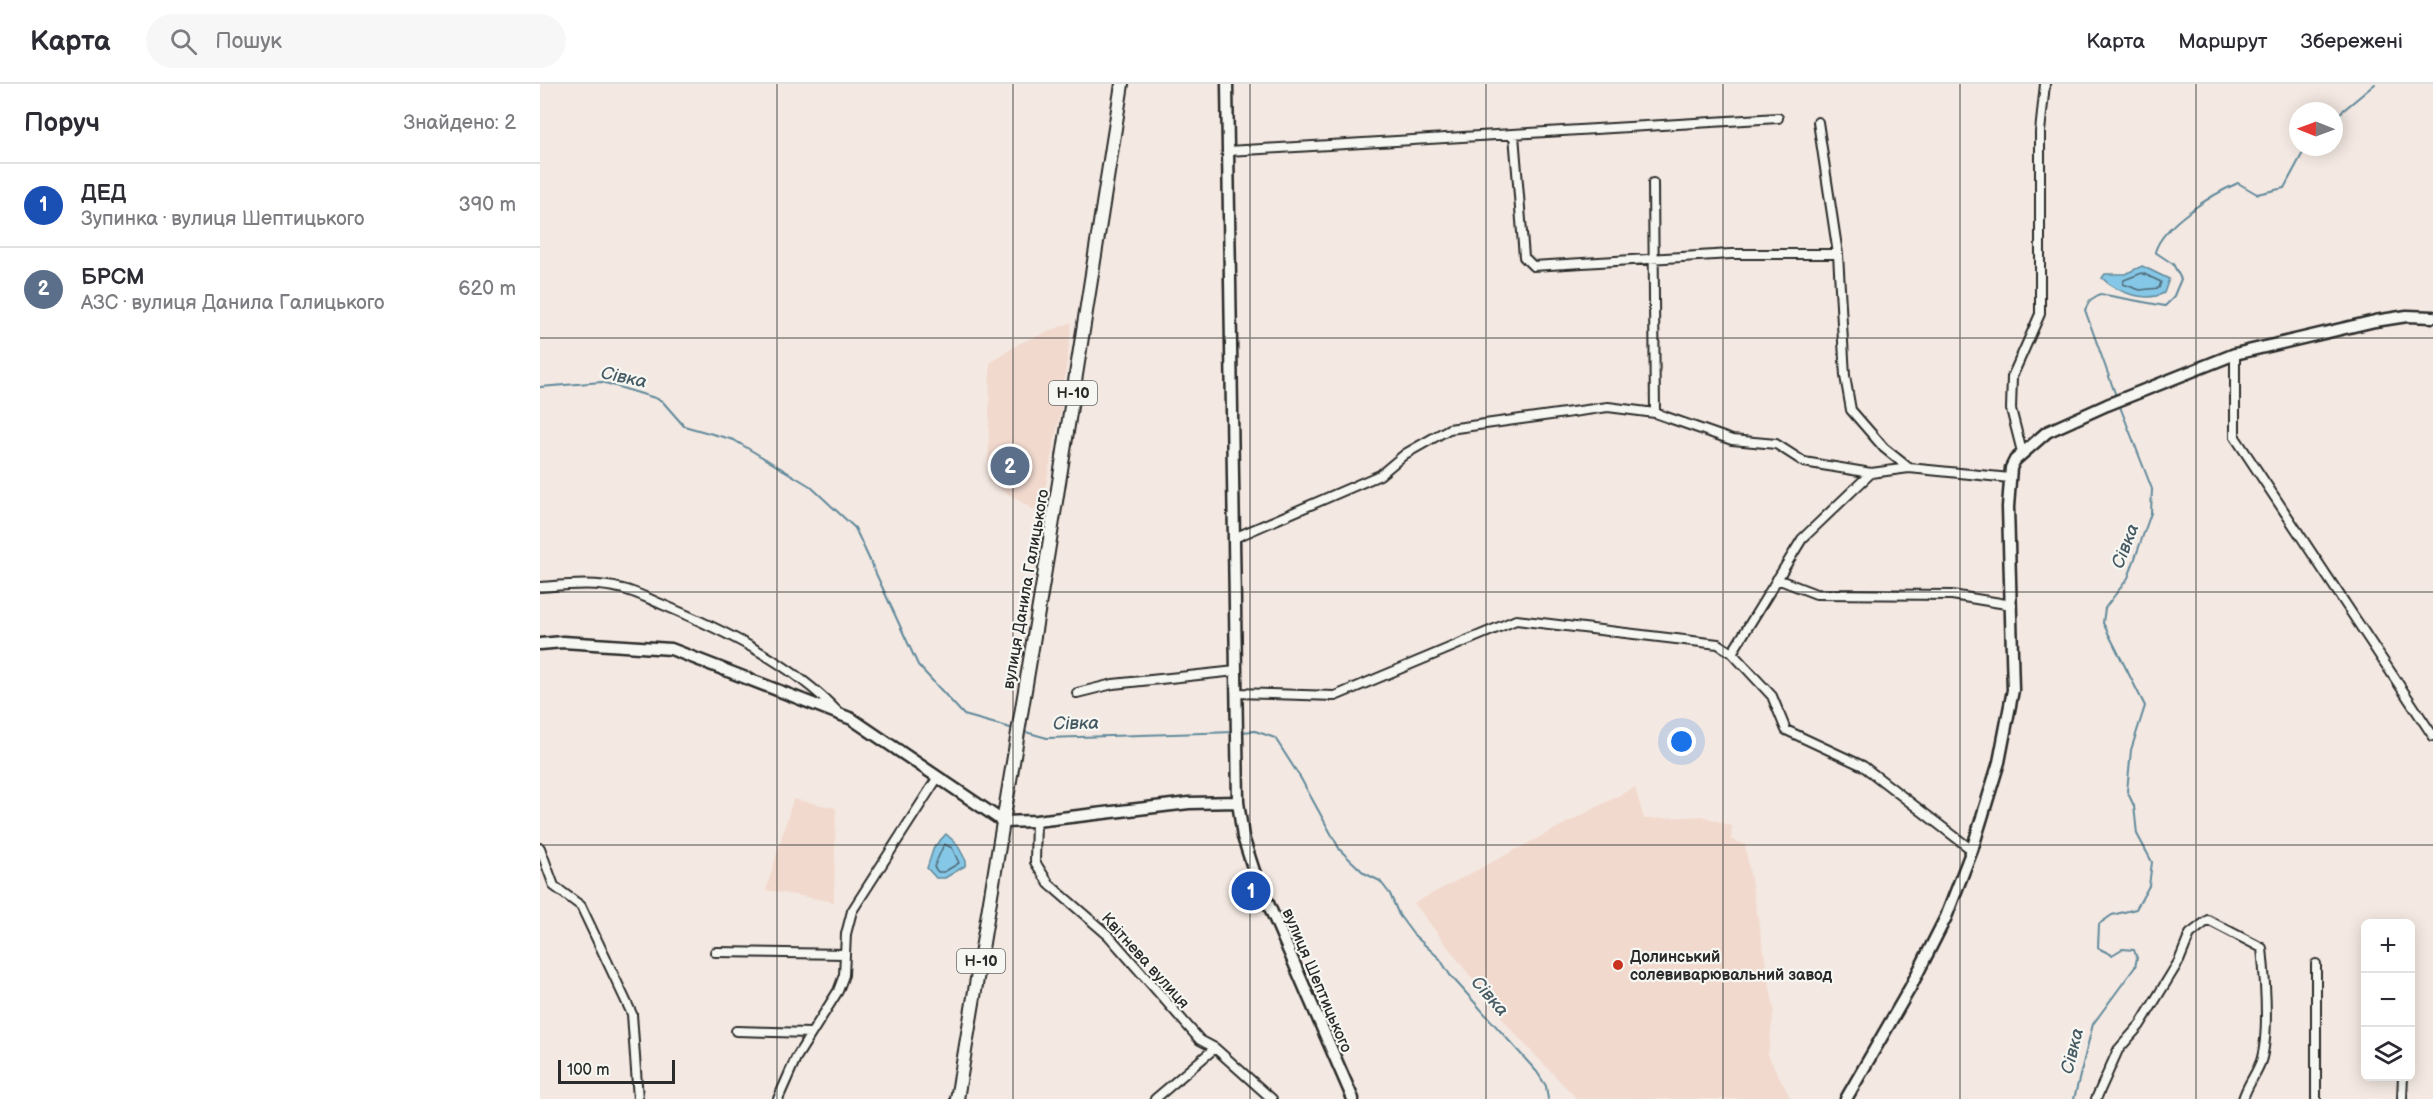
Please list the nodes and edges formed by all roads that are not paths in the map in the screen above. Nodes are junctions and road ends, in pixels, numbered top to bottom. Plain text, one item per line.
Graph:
1 (1122, 84) edge
2 (1227, 84) edge
3 (2045, 84) edge
4 (1778, 118) dead end
5 (1818, 122) dead end
6 (1515, 135) junction
7 (1228, 151) junction
8 (1653, 183) dead end
9 (1838, 254) junction
10 (1654, 258) junction
11 (2433, 317) edge
12 (2235, 354) junction
13 (1655, 413) junction
14 (2022, 452) junction
15 (1910, 468) junction
16 (1871, 473) junction
17 (2010, 478) junction
18 (1234, 538) junction
19 (1776, 579) junction
20 (540, 587) edge
21 (2012, 605) junction
22 (540, 644) edge
23 (1732, 653) junction
24 (1236, 671) junction
25 (1077, 693) dead end
26 (1236, 693) junction
27 (841, 715) junction
28 (2433, 736) edge
29 (938, 777) junction
30 (1238, 802) junction
31 (1036, 821) junction
32 (1004, 822) junction
33 (540, 848) edge
34 (1972, 850) junction
35 (715, 952) dead end
36 (845, 954) junction
37 (2316, 964) dead end
38 (736, 1031) dead end
39 (810, 1033) junction
40 (1215, 1048) junction
41 (2403, 1081) edge
42 (638, 1099) edge
43 (778, 1099) edge
44 (957, 1099) edge
45 (1155, 1099) edge
46 (1272, 1099) edge
47 (1353, 1099) edge
48 (1846, 1099) edge
49 (2096, 1099) edge
50 (2242, 1099) edge
51 (2316, 1099) edge
52 (2402, 1099) edge

1 - 32 main road, вулиця Данила Галицького / Н-10
2 - 7 street, вулиця Шептицького
3 - 14 street
4 - 6 street
5 - 9 street
6 - 7 street
6 - 10 street
7 - 18 street, вулиця Шептицького
8 - 10 street
9 - 10 street
9 - 15 street
10 - 13 street
11 - 12 street
12 - 14 street
12 - 28 street
13 - 16 street
13 - 18 street
14 - 17 street
15 - 16 street
15 - 17 street
16 - 19 street
17 - 21 street
18 - 24 street, вулиця Шептицького
19 - 21 street
19 - 23 street
20 - 27 street
21 - 34 street
22 - 27 street
23 - 26 street
23 - 34 street
24 - 25 street
24 - 26 street, вулиця Шептицького
26 - 30 street, вулиця Шептицького
27 - 29 street
29 - 32 street
29 - 36 street
30 - 31 street
30 - 47 street, вулиця Шептицького
31 - 32 street
31 - 40 street, Квітнева вулиця
32 - 44 main road, вулиця Данила Галицького / Н-10
33 - 42 street
34 - 48 street
35 - 36 street
36 - 39 street
37 - 51 street
38 - 39 street
39 - 43 street
40 - 45 street
40 - 46 street, Квітнева вулиця
41 - 52 street
49 - 50 street

